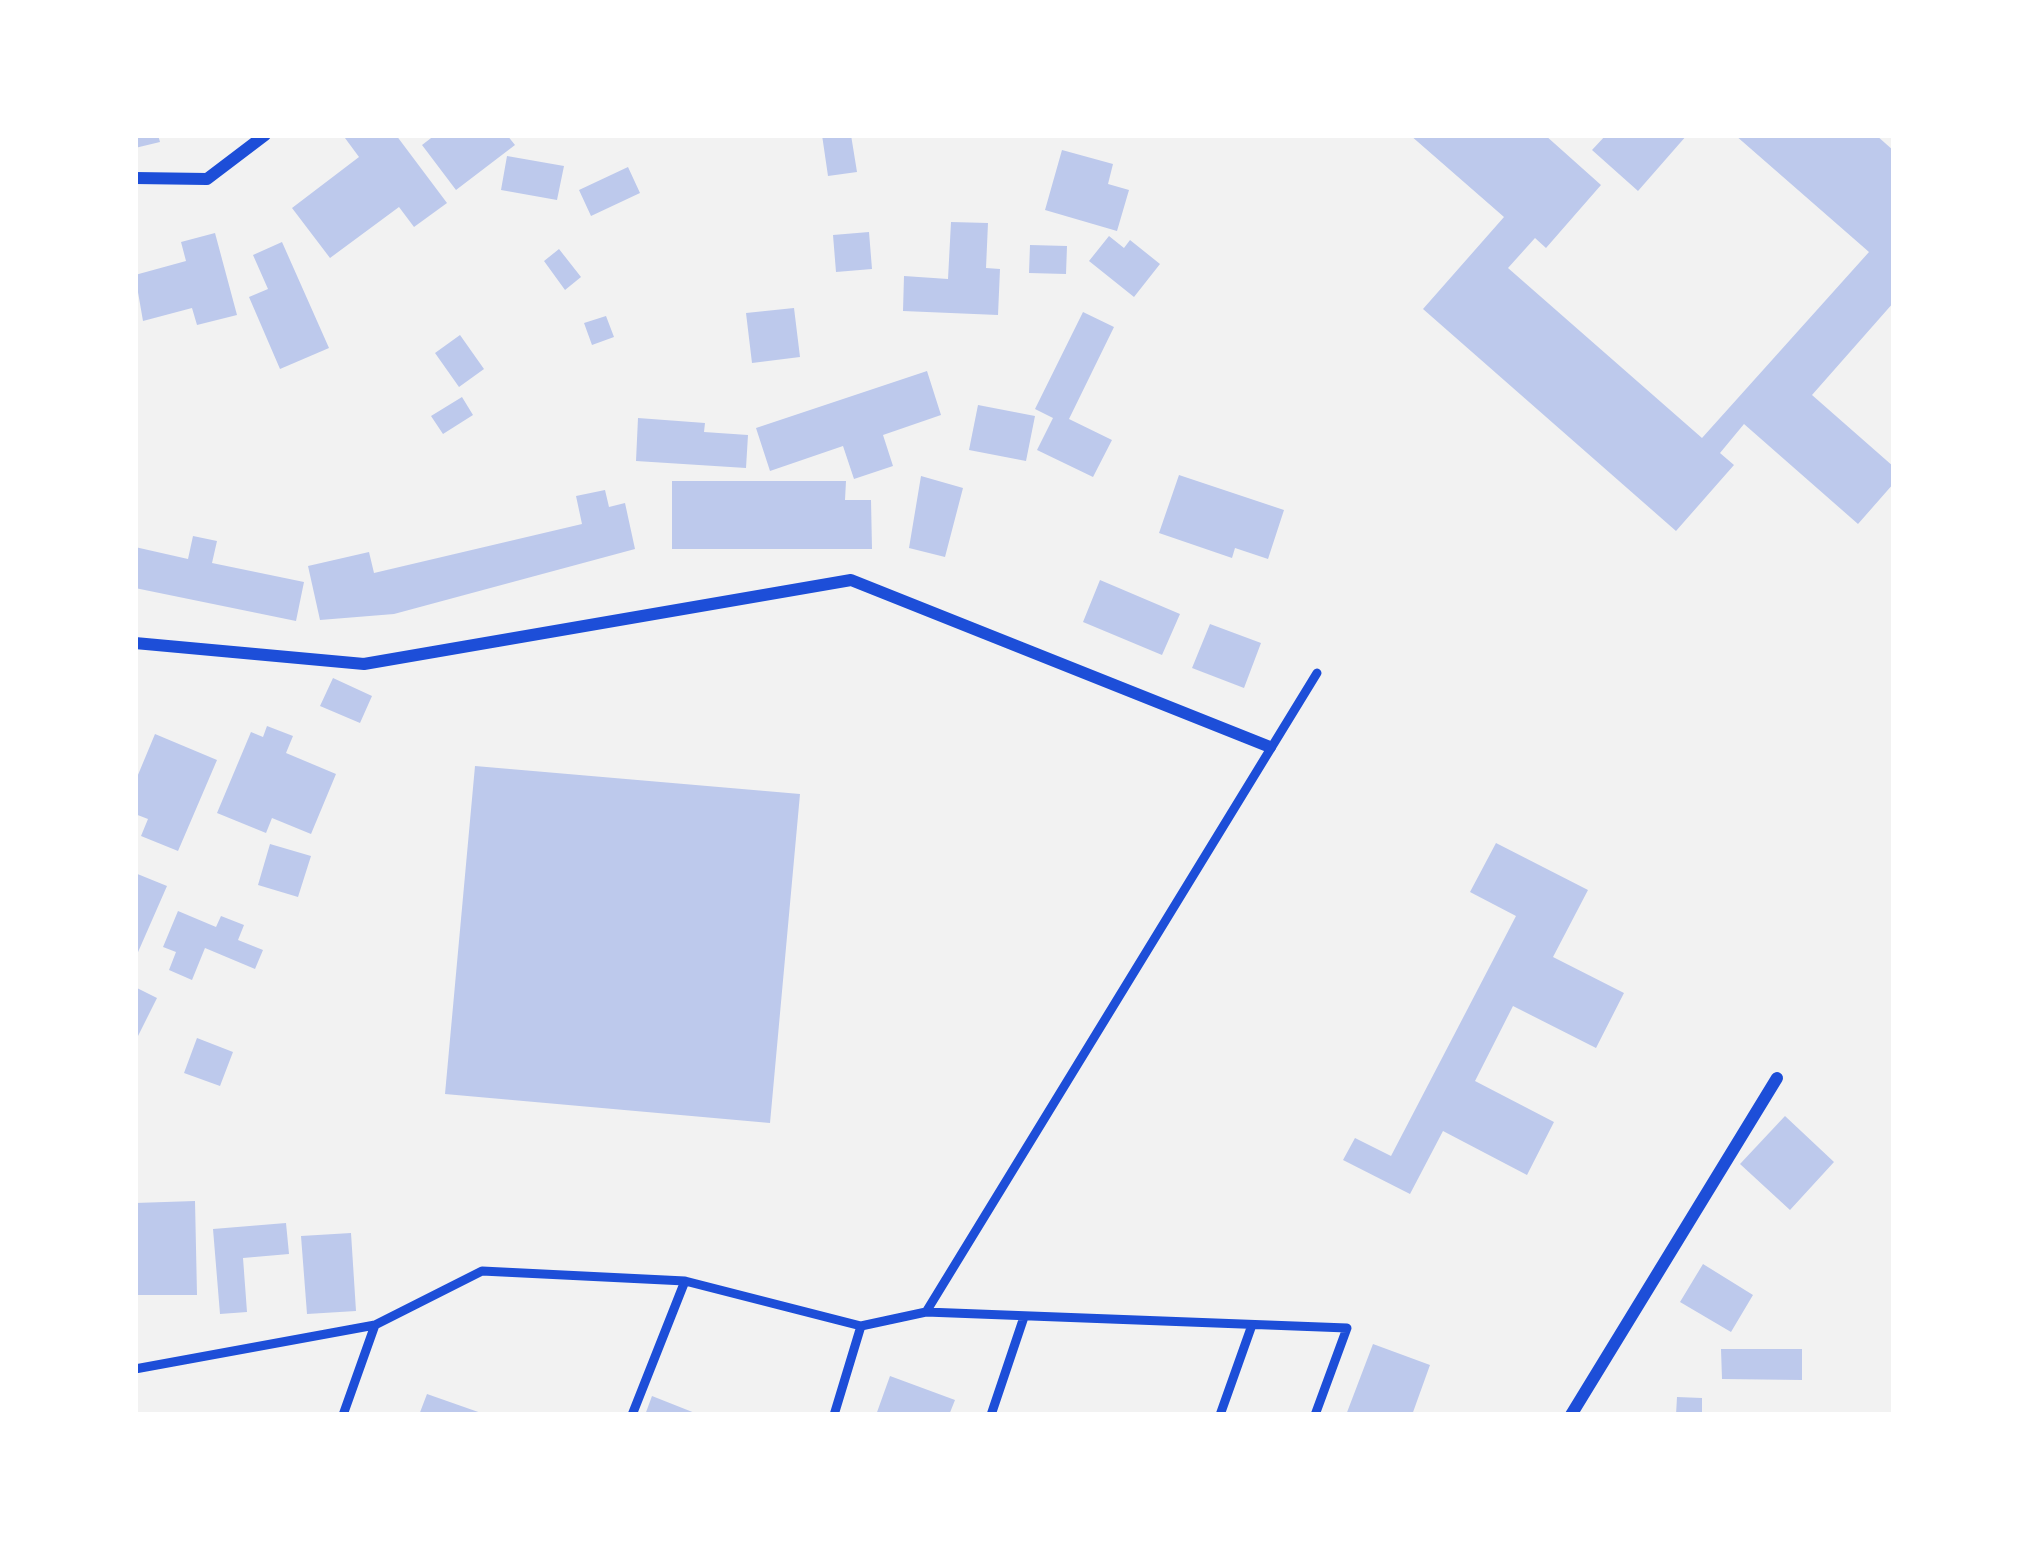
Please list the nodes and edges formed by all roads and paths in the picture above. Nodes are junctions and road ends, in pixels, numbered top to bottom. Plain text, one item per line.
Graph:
1 (266, 135) edge
2 (135, 178) edge
3 (135, 643) edge
4 (1318, 673) dead end
5 (1270, 747) junction
6 (1777, 1078) dead end
7 (685, 1281) junction
8 (926, 1312) junction
9 (1024, 1317) junction
10 (375, 1325) junction
11 (1252, 1325) junction
12 (861, 1326) junction
13 (135, 1369) edge
14 (343, 1415) edge
15 (632, 1415) edge
16 (834, 1415) edge
17 (992, 1415) edge
18 (1220, 1415) edge
19 (1316, 1415) edge
20 (1571, 1415) edge

1 - 2 street
3 - 5 street
4 - 5 lane
5 - 8 lane
6 - 20 street
7 - 10 lane
7 - 12 lane
7 - 15 lane
8 - 9 lane
8 - 12 lane
9 - 11 lane
9 - 17 lane
10 - 13 lane
10 - 14 lane
11 - 18 lane
11 - 19 lane
12 - 16 lane

